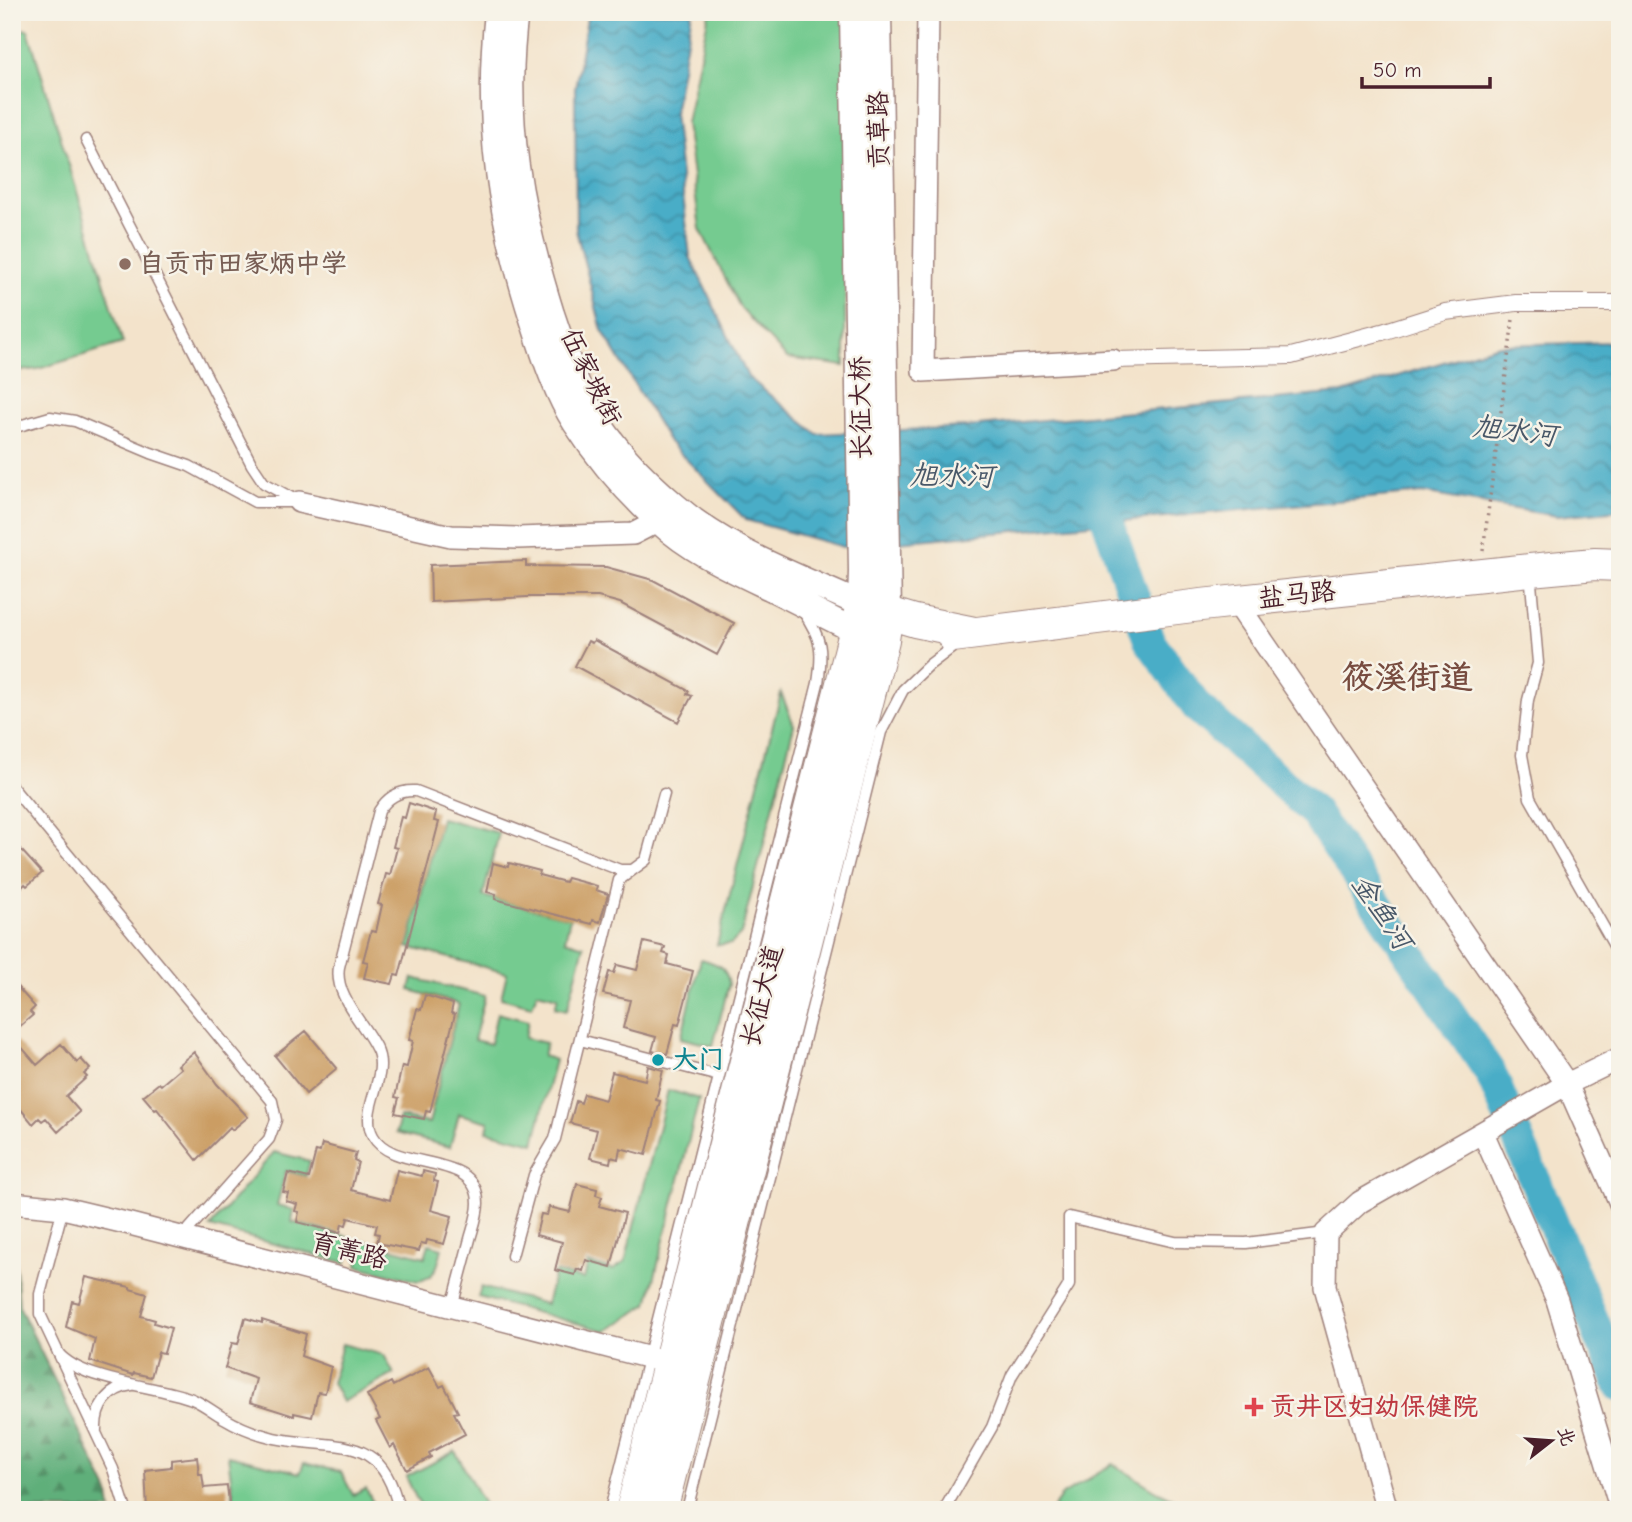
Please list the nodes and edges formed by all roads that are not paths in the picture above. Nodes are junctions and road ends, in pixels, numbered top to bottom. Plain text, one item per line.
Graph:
1 (497, 12) edge
2 (516, 12) edge
3 (854, 12) edge
4 (877, 12) edge
5 (928, 12) edge
6 (86, 141) dead end
7 (869, 246) junction
8 (1620, 303) edge
9 (1113, 360) joint
10 (12, 428) edge
11 (299, 502) junction
12 (667, 514) junction
13 (1620, 565) edge
14 (1530, 570) junction
15 (798, 602) junction
16 (1236, 602) junction
17 (872, 622) junction
18 (974, 633) junction
19 (12, 787) edge
20 (664, 794) dead end
21 (597, 861) junction
22 (631, 870) junction
23 (617, 891) junction
24 (1620, 956) edge
25 (580, 1040) junction
26 (1620, 1058) edge
27 (719, 1076) junction
28 (1567, 1084) junction
29 (1483, 1133) junction
30 (12, 1203) edge
31 (1620, 1203) edge
32 (63, 1208) junction
33 (1326, 1233) junction
34 (182, 1237) junction
35 (512, 1256) dead end
36 (452, 1307) junction
37 (58, 1353) junction
38 (659, 1360) junction
39 (137, 1384) junction
40 (99, 1439) junction
41 (1620, 1507) edge
42 (126, 1510) edge
43 (399, 1510) edge
44 (610, 1510) edge
45 (632, 1510) edge
46 (661, 1510) edge
47 (687, 1510) edge
48 (944, 1510) edge
49 (1387, 1510) edge

1 - 12 street, 伍家坡街
2 - 12 street, 伍家坡街
3 - 7 main road, 贡草路
4 - 7 main road, 贡草路
5 - 9 street
6 - 11 lane
7 - 17 main road, 长征大桥
8 - 9 street
10 - 11 lane
11 - 12 street
12 - 15 street, 伍家坡街
12 - 17 street, 伍家坡街
13 - 14 main road, 盐马路
14 - 16 main road, 盐马路
14 - 24 lane
15 - 17 street, 伍家坡街
15 - 27 lane
16 - 18 main road, 盐马路
16 - 28 street
17 - 18 main road, 盐马路
17 - 38 main road, 长征大道
17 - 46 main road, 长征大道
18 - 47 lane
19 - 34 lane
20 - 22 lane
21 - 22 lane
21 - 23 lane
21 - 36 lane
22 - 23 lane
23 - 25 lane
25 - 27 lane
25 - 35 lane
26 - 28 street
27 - 38 lane
28 - 29 street
28 - 31 street
29 - 33 street
29 - 41 street
30 - 32 street, 育菁路
32 - 34 street, 育菁路
32 - 37 lane
33 - 48 lane
33 - 49 street
34 - 36 street, 育菁路
36 - 38 street, 育菁路
37 - 39 lane
37 - 40 lane
38 - 44 lane
38 - 45 main road, 长征大道
39 - 40 lane
39 - 43 lane
40 - 42 lane

